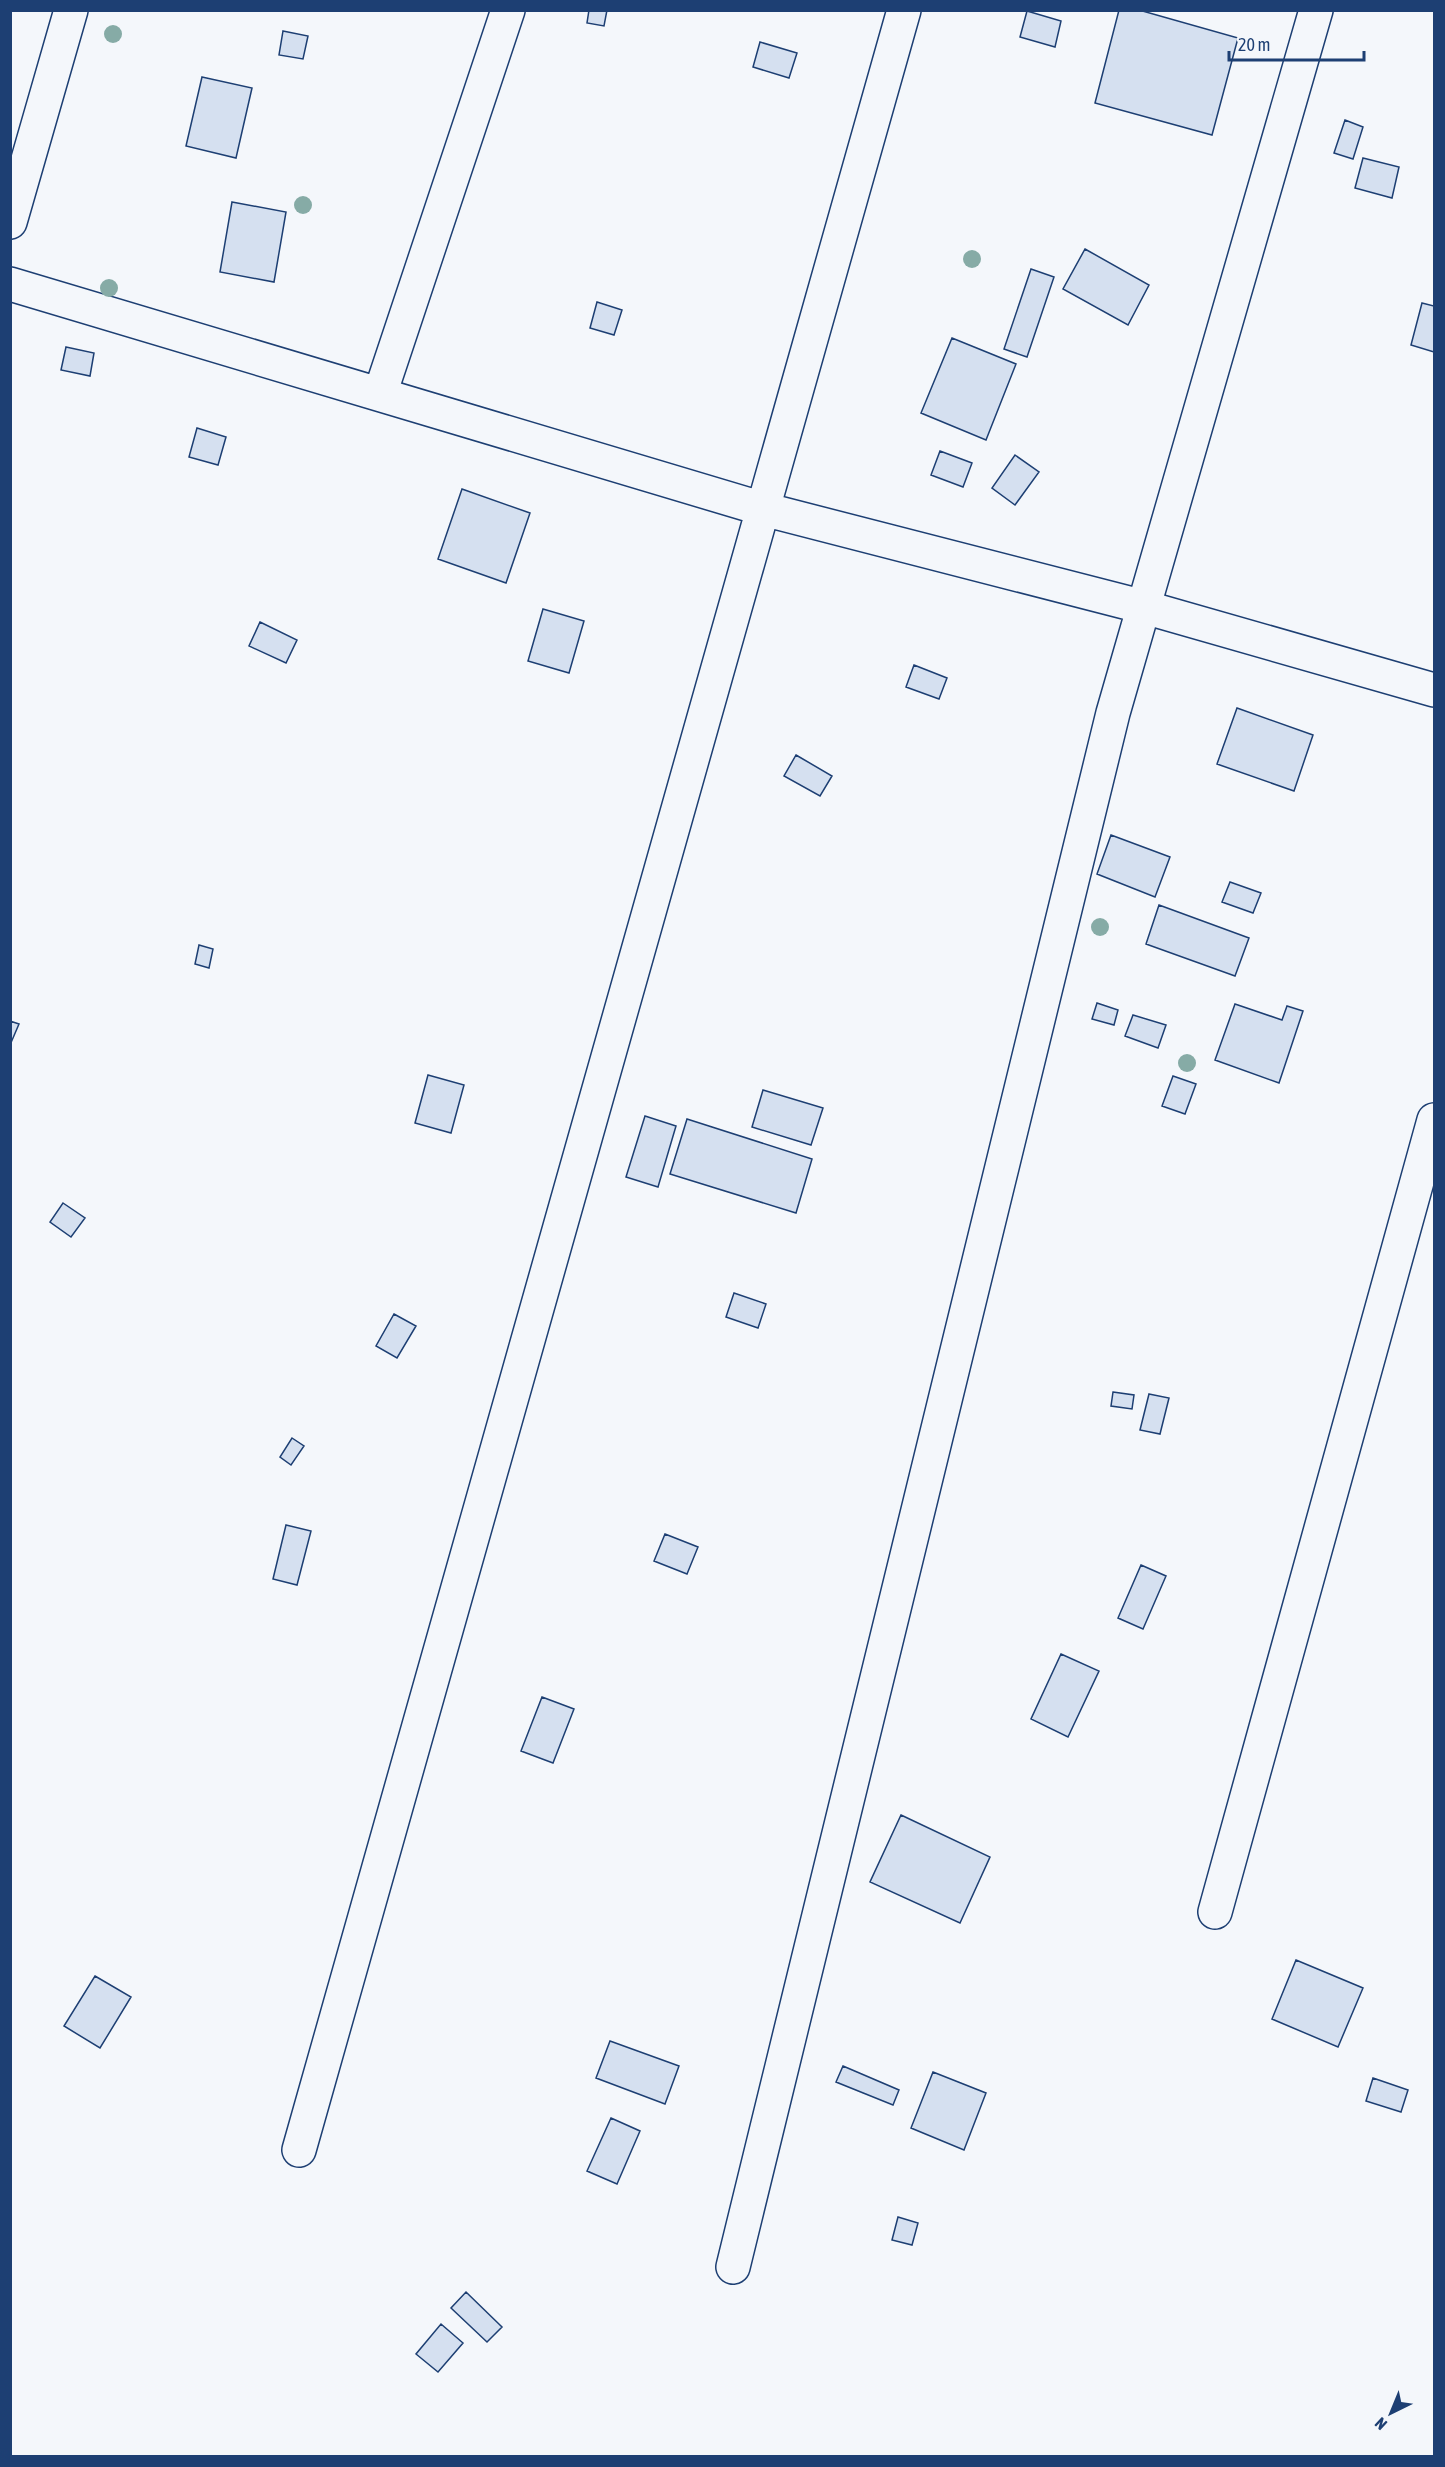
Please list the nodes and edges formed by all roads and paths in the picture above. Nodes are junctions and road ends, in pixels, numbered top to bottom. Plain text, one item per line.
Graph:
1 (71, 10) edge
2 (508, 10) edge
3 (904, 10) edge
4 (1316, 10) edge
5 (10, 222) edge
6 (10, 284) edge
7 (380, 394) junction
8 (763, 509) junction
9 (1144, 607) junction
10 (1434, 690) edge
11 (1434, 1120) edge
12 (1215, 1912) dead end
13 (299, 2150) dead end
14 (733, 2267) dead end

1 - 5 street
2 - 7 street
3 - 8 street
4 - 9 street
6 - 7 street
7 - 8 street
8 - 9 street
8 - 13 street
9 - 10 street
9 - 14 street
11 - 12 street

